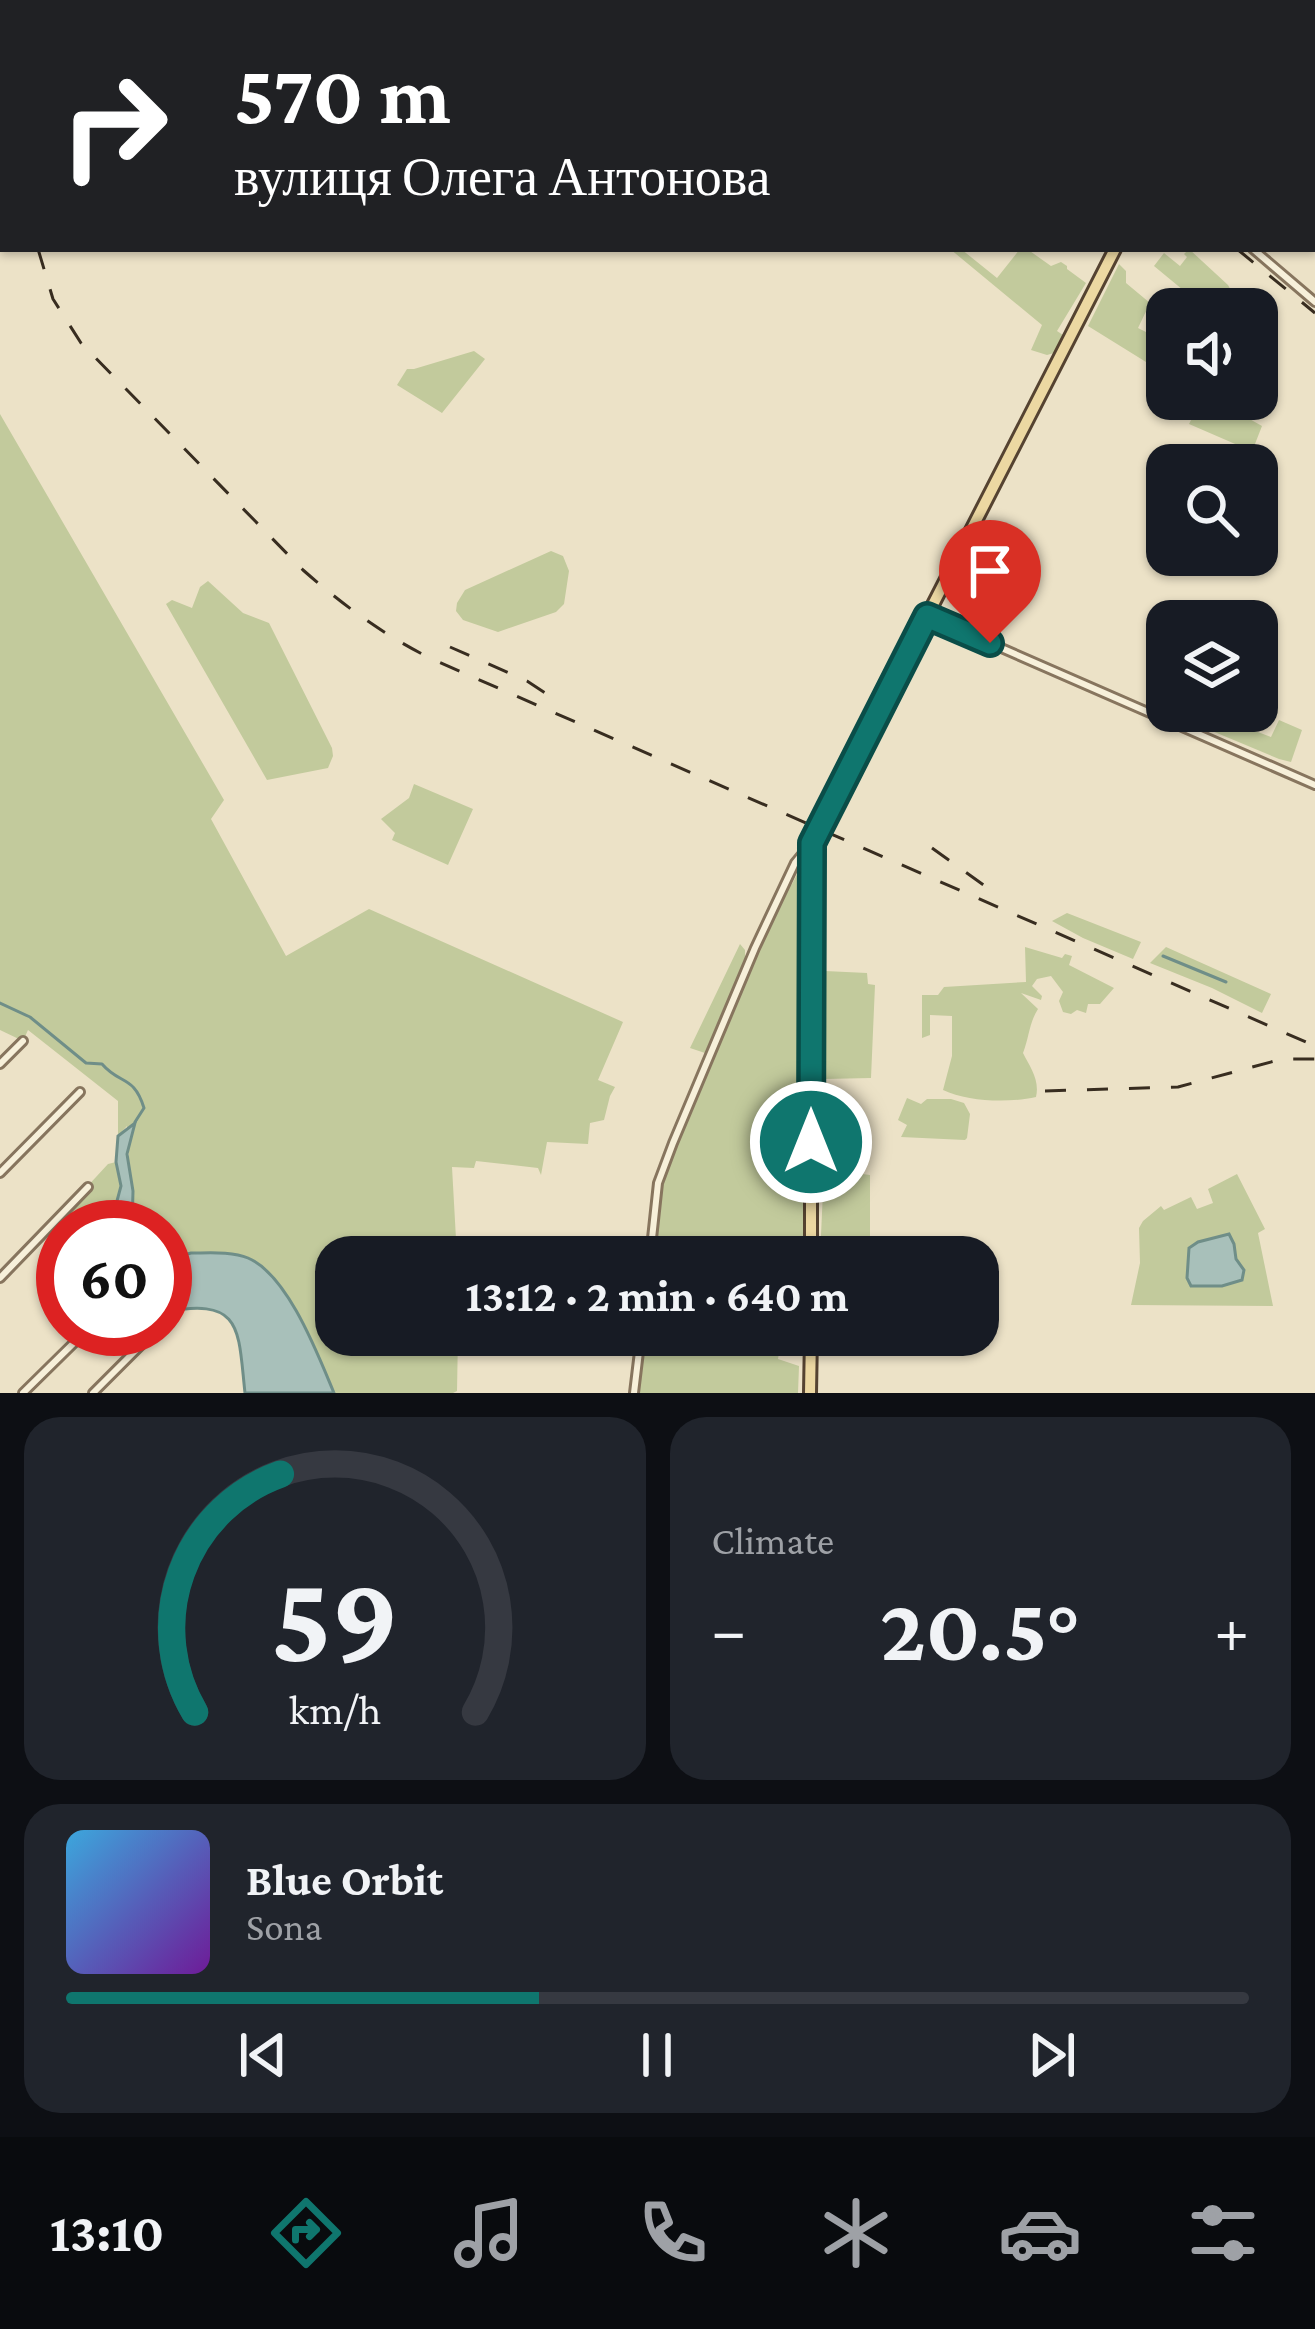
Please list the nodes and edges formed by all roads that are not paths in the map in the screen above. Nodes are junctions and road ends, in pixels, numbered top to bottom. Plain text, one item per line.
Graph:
1 (1113, 252) edge
2 (1257, 252) edge
3 (1315, 302) edge
4 (927, 616) junction
5 (1315, 785) edge
6 (812, 843) junction
7 (23, 1041) dead end
8 (0, 1064) edge
9 (80, 1092) dead end
10 (0, 1173) edge
11 (88, 1187) dead end
12 (652, 1236) edge
13 (811, 1236) edge
14 (0, 1278) edge
15 (61, 1356) edge
16 (130, 1356) edge
17 (638, 1356) edge
18 (811, 1356) edge
19 (23, 1393) edge
20 (93, 1393) edge
21 (634, 1393) edge
22 (811, 1393) edge

1 - 4 main road
2 - 3 street
4 - 5 street
4 - 6 main road
6 - 12 street
6 - 13 main road
7 - 8 street
9 - 10 street
11 - 14 street
15 - 19 street
16 - 20 street
17 - 21 street
18 - 22 main road

